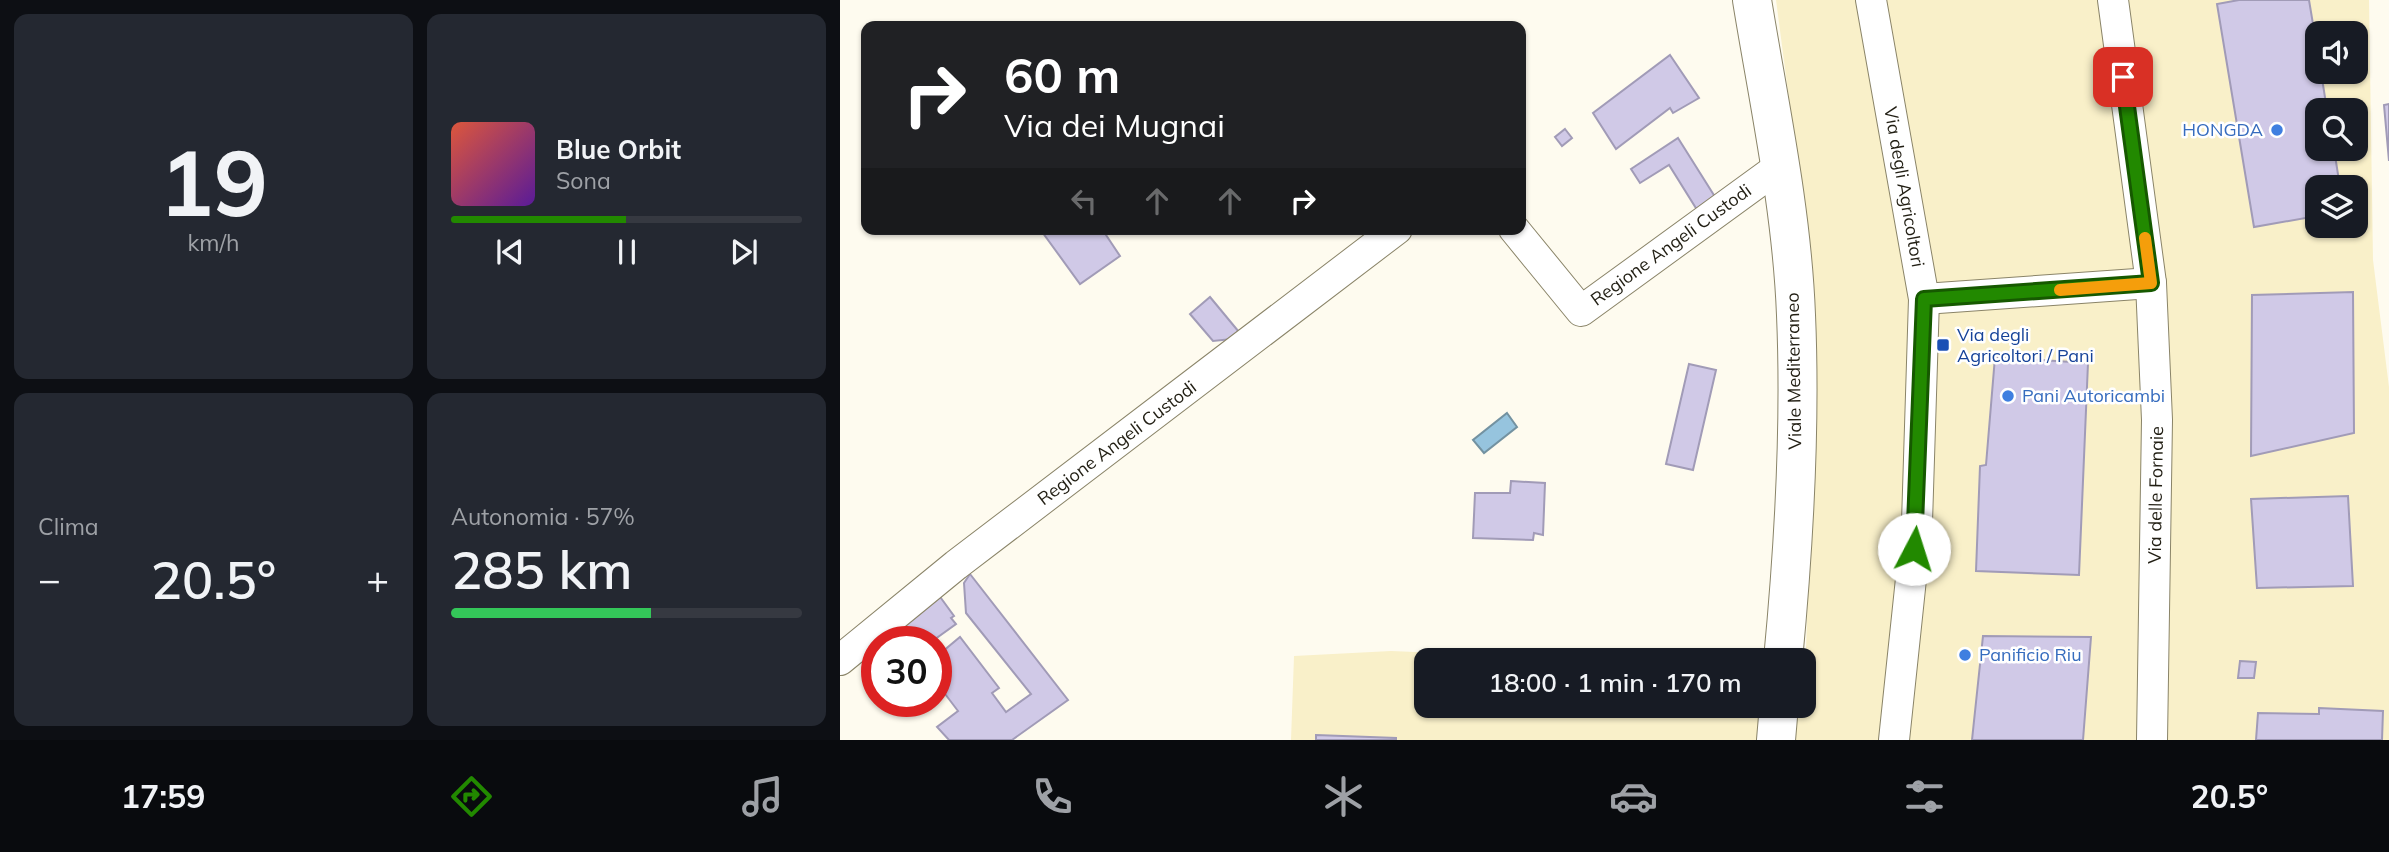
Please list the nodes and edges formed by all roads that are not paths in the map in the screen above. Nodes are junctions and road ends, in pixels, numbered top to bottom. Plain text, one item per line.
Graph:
1 (1752, 0) edge
2 (1769, 0) edge
3 (2113, 0) edge
4 (1869, 4) edge
5 (1758, 37) junction
6 (1779, 167) junction
7 (1389, 235) edge
8 (1519, 235) edge
9 (2151, 283) junction
10 (1924, 299) junction
11 (1784, 648) edge
12 (840, 660) edge
13 (1778, 718) edge
14 (1776, 740) edge
15 (1894, 740) edge
16 (2152, 740) edge

1 - 5 main road, Viale Mediterraneo
2 - 5 street
3 - 9 street, Via delle Fornaie
4 - 10 street, Via degli Agricoltori
5 - 6 main road, Viale Mediterraneo
6 - 8 street, Regione Angeli Custodi
6 - 11 main road, Viale Mediterraneo
7 - 12 street, Regione Angeli Custodi
9 - 10 street
9 - 16 street, Via delle Fornaie
10 - 15 street, Via degli Agricoltori
13 - 14 main road

